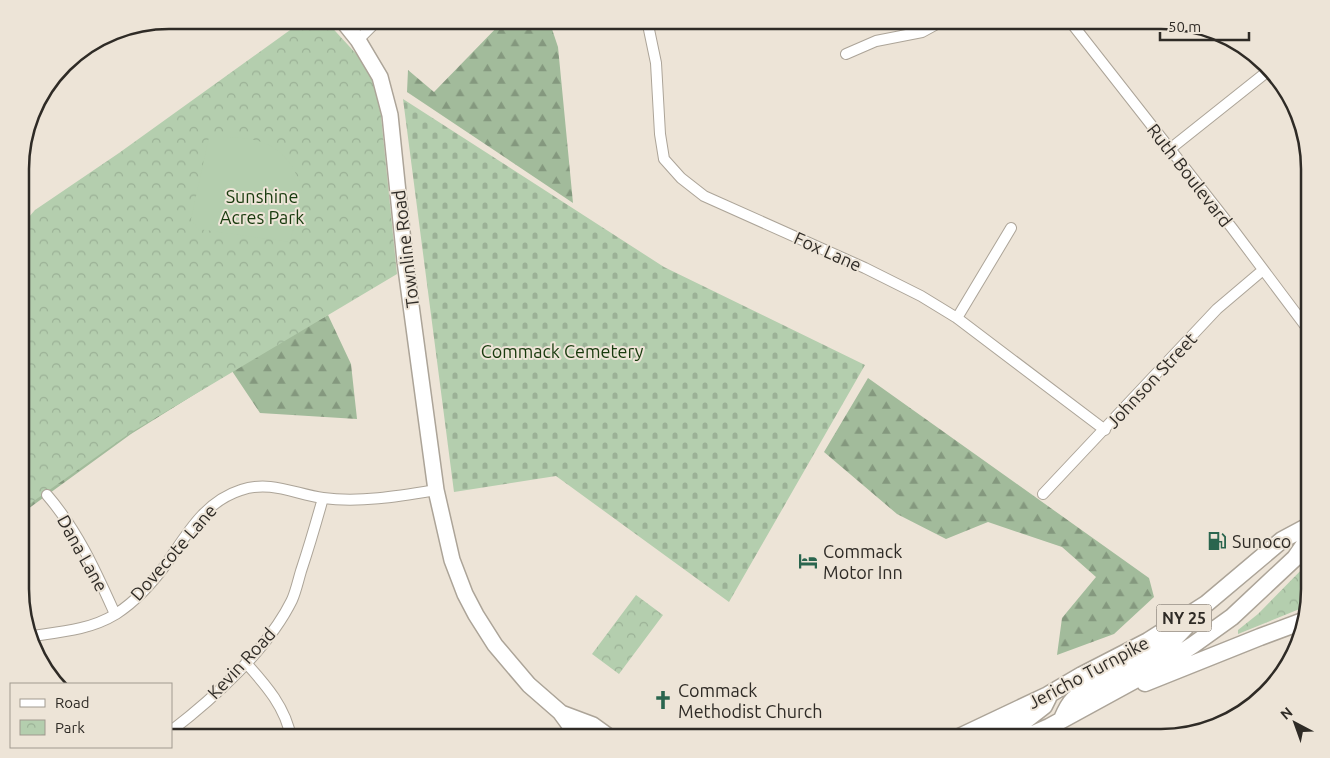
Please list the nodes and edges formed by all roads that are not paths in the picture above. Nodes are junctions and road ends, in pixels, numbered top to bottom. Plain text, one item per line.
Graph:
1 (349, 29) edge
2 (369, 29) edge
3 (649, 29) edge
4 (928, 29) edge
5 (1076, 29) edge
6 (358, 40) junction
7 (846, 54) dead end
8 (1264, 74) edge
9 (1170, 148) junction
10 (1011, 228) dead end
11 (1263, 270) junction
12 (957, 318) junction
13 (1301, 320) edge
14 (1105, 430) junction
15 (436, 490) junction
16 (1043, 494) dead end
17 (47, 495) dead end
18 (323, 498) junction
19 (1301, 530) edge
20 (1301, 549) edge
21 (1206, 604) junction
22 (115, 614) junction
23 (1297, 624) edge
24 (37, 635) edge
25 (246, 663) junction
26 (1048, 695) junction
27 (1105, 696) junction
28 (560, 712) junction
29 (1010, 714) junction
30 (1062, 719) junction
31 (173, 729) edge
32 (289, 729) edge
33 (572, 729) edge
34 (599, 729) edge
35 (977, 729) edge
36 (1000, 729) edge
37 (1017, 729) edge
38 (1042, 729) edge

1 - 6 main road, Townline Road
2 - 6 street
3 - 12 street, Fox Lane
4 - 7 street
5 - 9 street, Ruth Boulevard
6 - 15 main road, Townline Road
8 - 9 street
9 - 11 street, Ruth Boulevard
10 - 12 street
11 - 13 street, Ruth Boulevard
11 - 14 street, Johnson Street
12 - 14 street, Fox Lane
14 - 16 street, Johnson Street
15 - 18 street, Dovecote Lane
15 - 28 main road, Townline Road
17 - 22 street, Dana Lane
18 - 22 street, Dovecote Lane
18 - 25 street, Kevin Road
19 - 21 main road, Jericho Turnpike / NY 25
20 - 27 main road, Jericho Turnpike / NY 25
21 - 26 main road, Jericho Turnpike / NY 25
21 - 30 main road
22 - 24 street, Dovecote Lane
23 - 27 main road
25 - 31 street, Kevin Road
25 - 32 street
26 - 29 main road, Jericho Turnpike / NY 25
26 - 37 main road
27 - 30 main road, Jericho Turnpike / NY 25
28 - 33 main road
28 - 34 main road
29 - 35 main road, Jericho Turnpike / NY 25
29 - 36 main road
30 - 38 main road, Jericho Turnpike / NY 25

